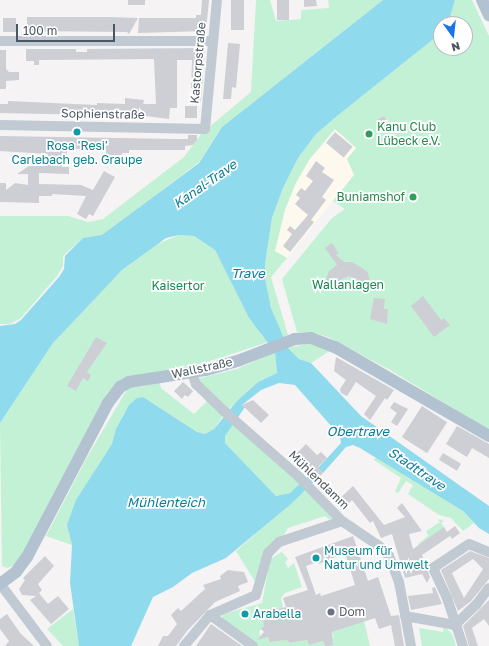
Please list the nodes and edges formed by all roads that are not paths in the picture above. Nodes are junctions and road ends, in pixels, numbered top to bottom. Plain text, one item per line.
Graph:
1 (217, 0) edge
2 (482, 0) edge
3 (489, 15) edge
4 (0, 41) edge
5 (212, 41) junction
6 (0, 125) edge
7 (205, 129) joint
8 (192, 372) junction
9 (489, 436) edge
10 (342, 521) junction
11 (489, 552) edge
12 (0, 585) edge
13 (489, 588) edge
14 (210, 615) junction
15 (405, 616) junction
16 (455, 625) junction
17 (47, 646) edge
18 (184, 646) edge
19 (253, 646) edge
20 (410, 646) edge
21 (463, 646) edge

1 - 5 street, Kastorpstraße
2 - 3 main road
4 - 5 street
5 - 7 street, Kastorpstraße
6 - 7 street, Sophienstraße
8 - 9 main road, Wallstraße
8 - 10 street, Mühlendamm
8 - 12 main road, Wallstraße
10 - 14 street
10 - 15 street, Mühlendamm
11 - 16 street
12 - 17 street
13 - 16 street
14 - 18 street
14 - 19 street
15 - 16 street
15 - 20 street, Mühlendamm
16 - 21 street

